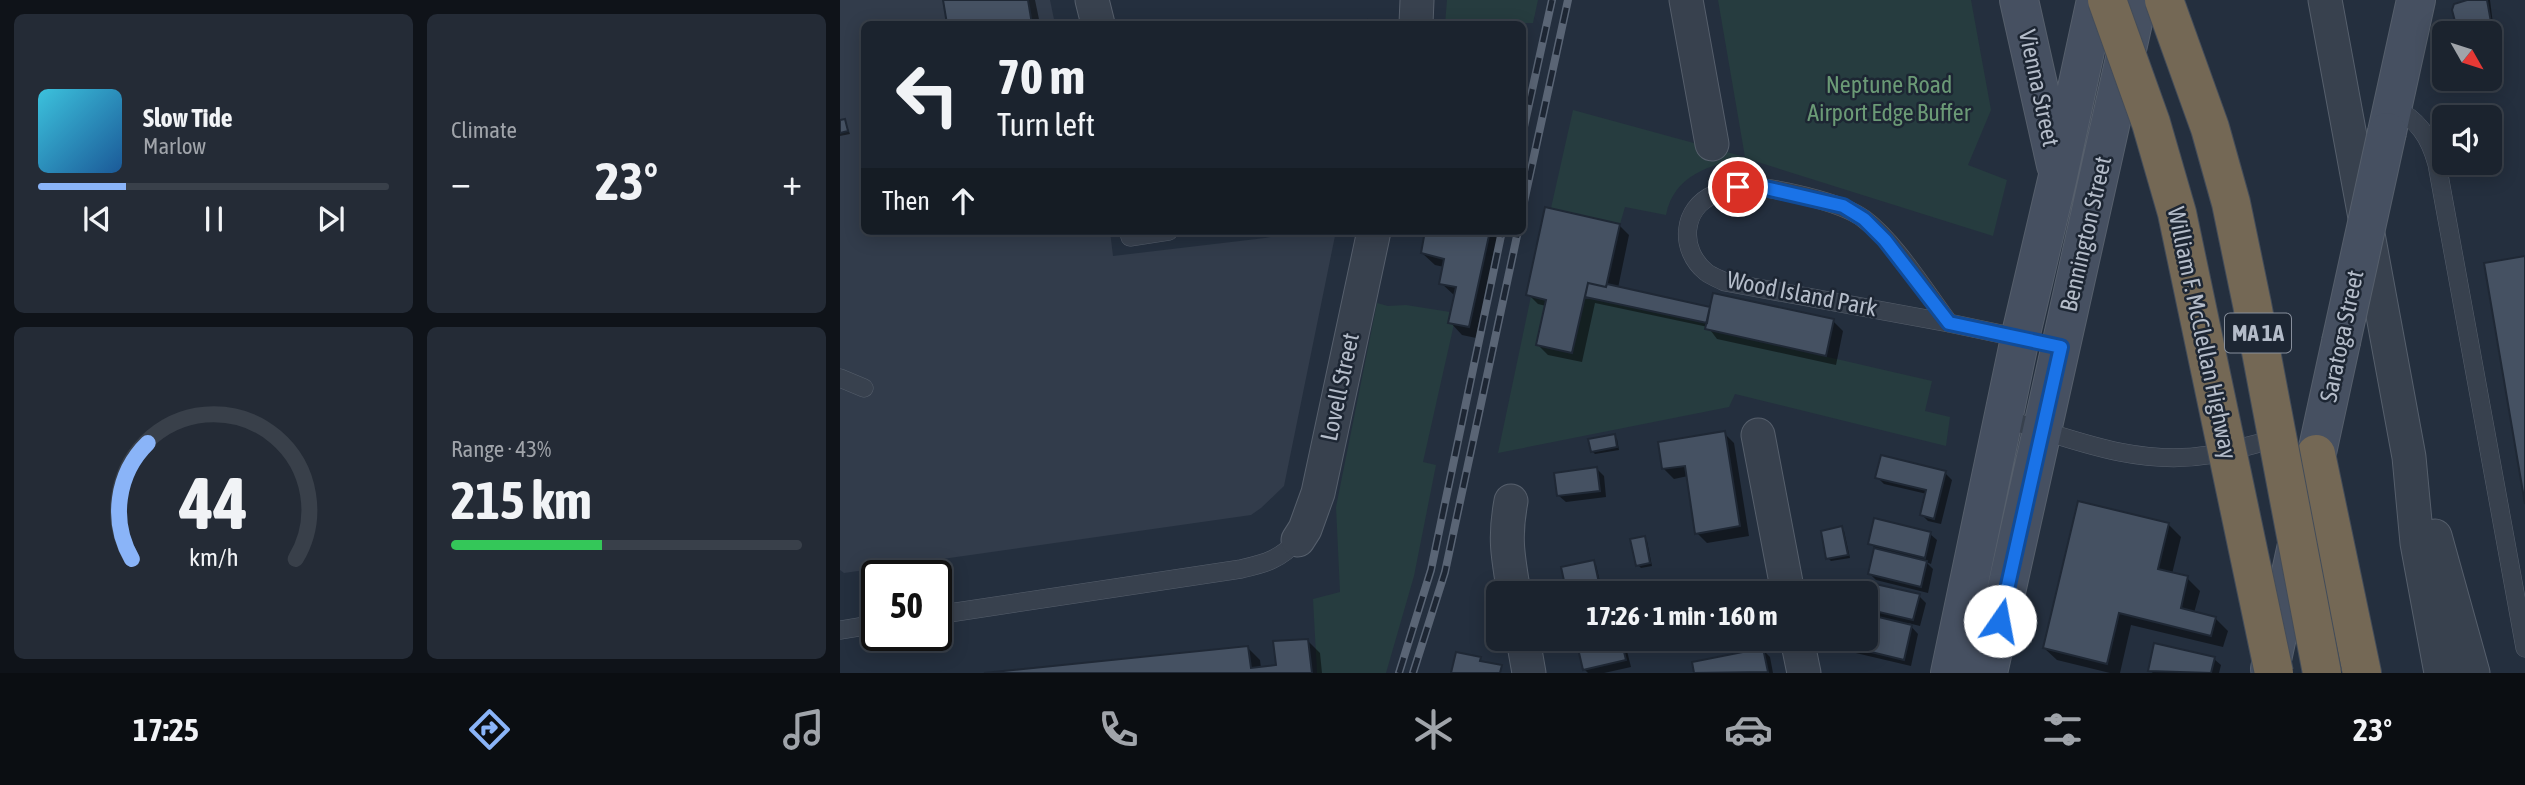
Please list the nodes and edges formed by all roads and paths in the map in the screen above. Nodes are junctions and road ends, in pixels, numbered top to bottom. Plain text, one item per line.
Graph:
1 (1092, 0) edge
2 (1417, 0) edge
3 (1686, 0) edge
4 (2019, 0) edge
5 (2096, 0) edge
6 (2107, 0) edge
7 (2138, 0) edge
8 (2164, 0) edge
9 (2325, 0) edge
10 (2416, 0) edge
11 (1097, 21) edge
12 (1416, 21) edge
13 (2390, 120) junction
14 (1712, 145) dead end
15 (2058, 176) junction
16 (1373, 235) edge
17 (1949, 323) junction
18 (2020, 338) junction
19 (2061, 347) junction
20 (840, 377) edge
21 (864, 388) dead end
22 (2003, 418) junction
23 (2042, 430) junction
24 (1758, 435) dead end
25 (2281, 438) dead end
26 (2316, 454) junction
27 (2409, 457) junction
28 (1511, 501) dead end
29 (1298, 540) joint
30 (1512, 581) edge
31 (1786, 581) edge
32 (952, 613) edge
33 (1962, 615) junction
34 (2000, 621) junction
35 (861, 626) edge
36 (840, 629) edge
37 (2525, 648) edge
38 (1525, 651) edge
39 (1529, 673) edge
40 (1950, 673) edge
41 (1989, 673) edge
42 (2272, 673) edge
43 (2322, 673) edge
44 (2362, 673) edge
45 (2441, 673) edge
46 (2473, 673) edge

1 - 11 street
2 - 12 street
3 - 14 street
4 - 15 main road, Vienna Street
5 - 15 main road, Bennington Street
6 - 42 highway, William F. McClellan Highway / MA 1A, bridge
7 - 19 main road, Bennington Street
8 - 43 highway, MA 1A, bridge
9 - 27 street
10 - 13 main road, Saratoga Street
13 - 26 main road, Saratoga Street, bridge
13 - 37 lane
15 - 18 main road, Bennington Street
16 - 29 street, Lovell Street
17 - 17 lane, Wood Island Park
17 - 18 lane, Wood Island Park
18 - 19 lane, Wood Island Park
18 - 22 main road, Bennington Street
19 - 23 main road, Bennington Street
20 - 21 lane
22 - 23 lane
22 - 33 main road, Bennington Street
23 - 25 lane
23 - 34 main road, Bennington Street
24 - 31 street
26 - 42 main road, Saratoga Street
26 - 44 highway
27 - 45 street
27 - 46 street
28 - 30 street
29 - 32 lane
33 - 34 main road
33 - 40 main road, Bennington Street
34 - 41 main road, Bennington Street
35 - 36 lane
38 - 39 street

